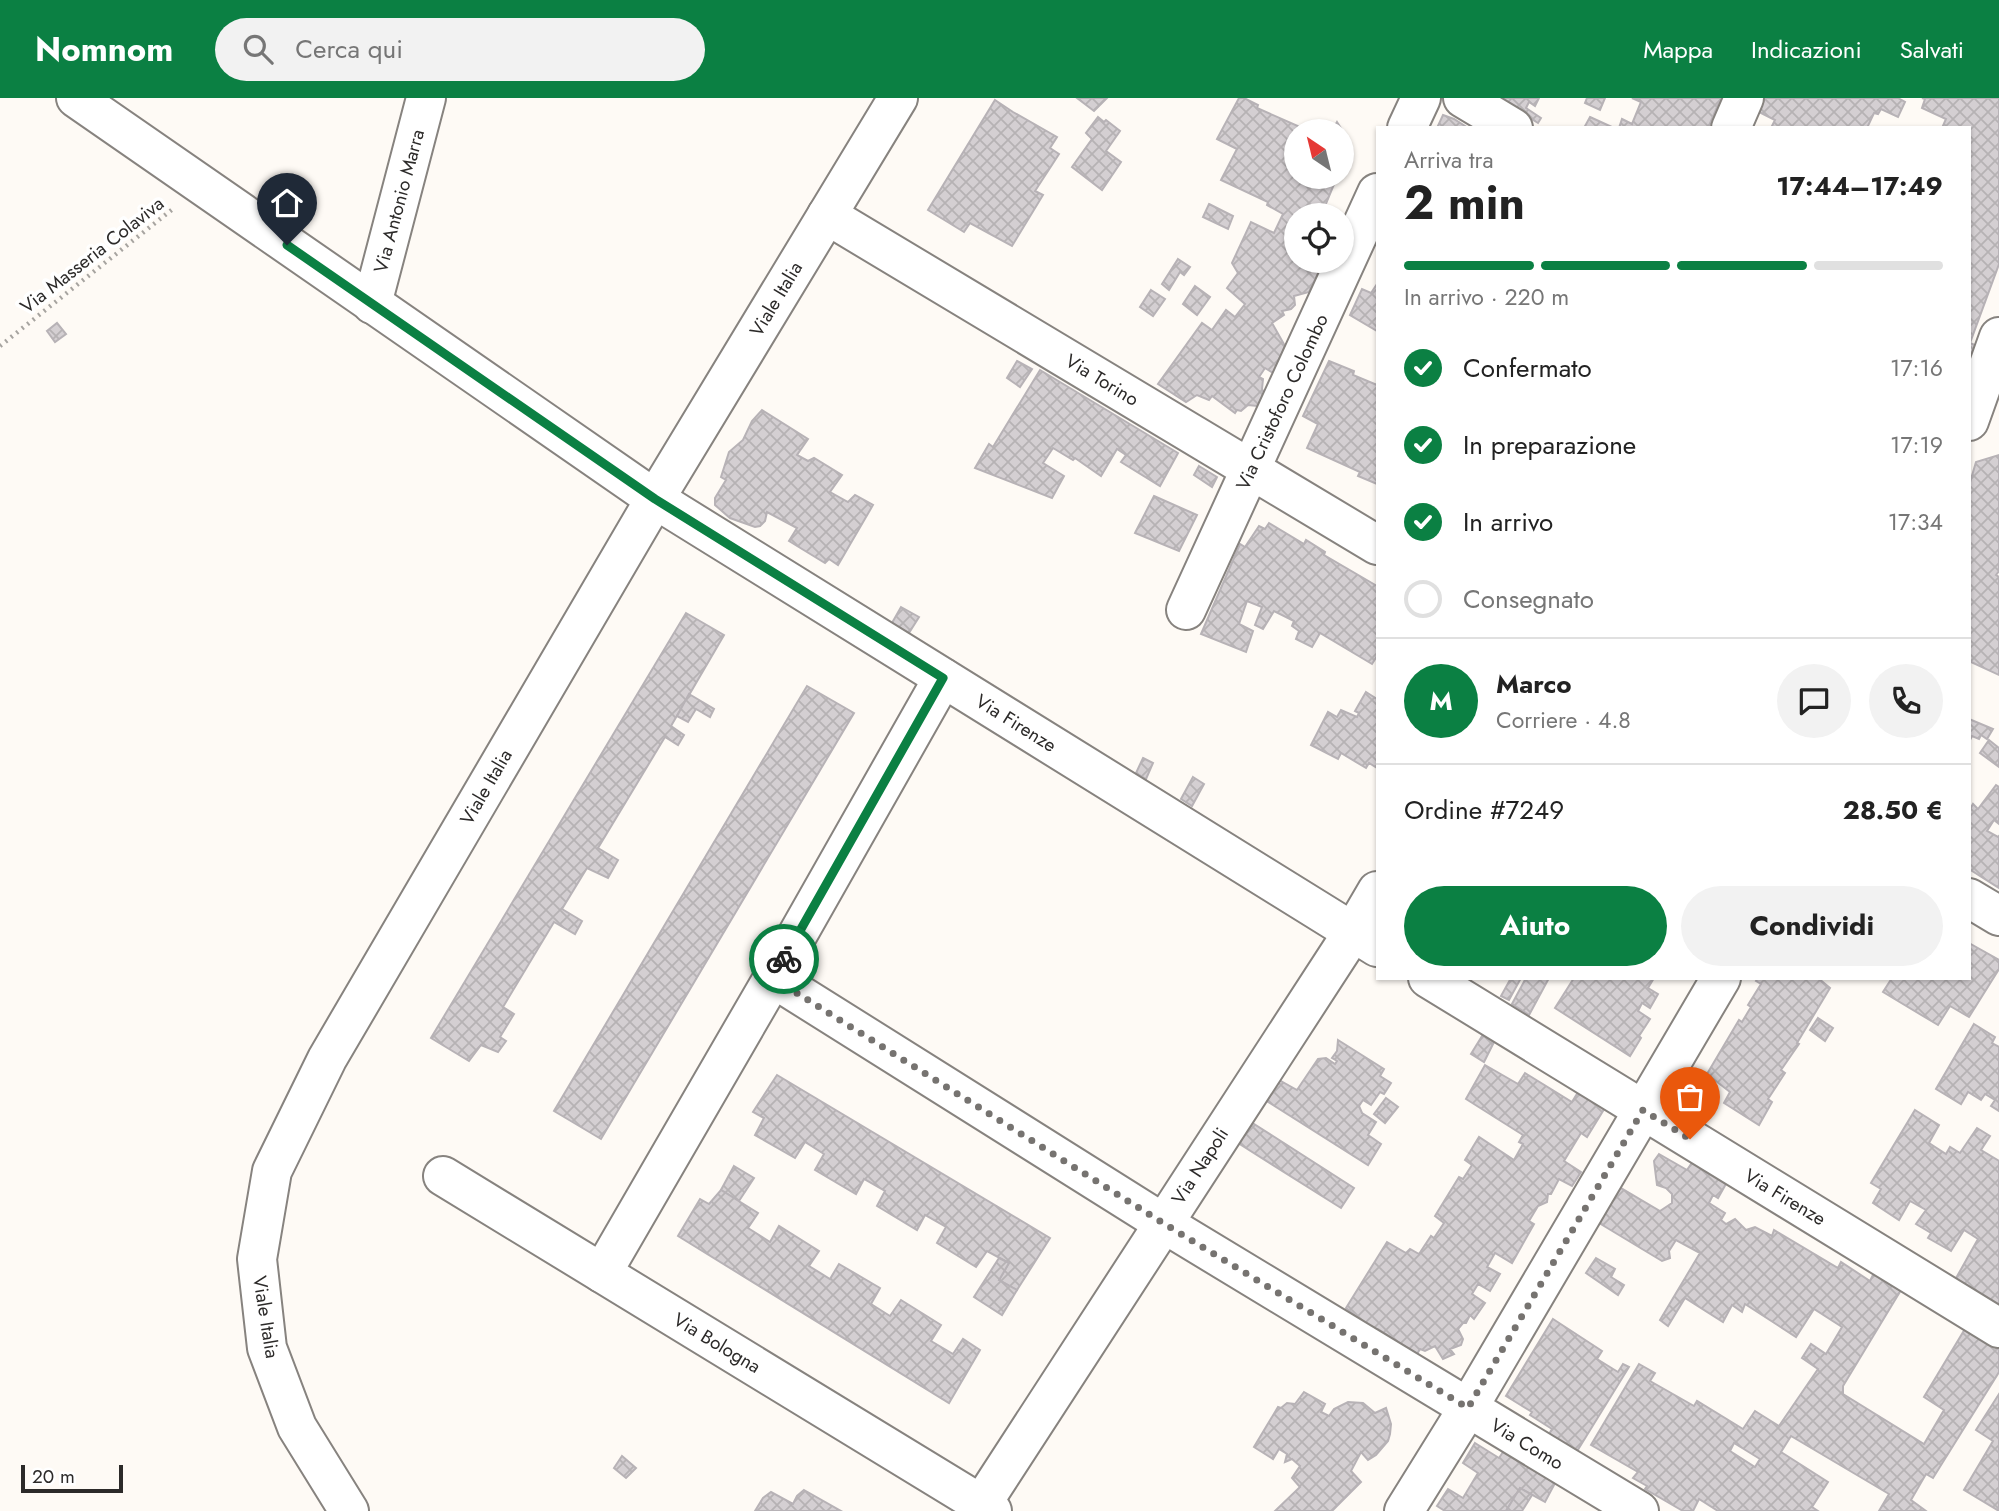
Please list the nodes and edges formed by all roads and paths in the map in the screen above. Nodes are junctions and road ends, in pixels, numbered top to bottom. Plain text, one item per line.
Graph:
1 (426, 98) edge
2 (898, 98) edge
3 (1421, 98) edge
4 (1463, 98) edge
5 (1744, 98) edge
6 (76, 99) edge
7 (1408, 126) edge
8 (1510, 126) edge
9 (1732, 126) edge
10 (202, 186) junction
11 (1376, 195) edge
12 (827, 215) junction
13 (372, 304) junction
14 (1999, 337) edge
15 (0, 346) edge
16 (1978, 413) edge
17 (1251, 469) junction
18 (655, 499) junction
19 (1376, 544) edge
20 (1186, 611) dead end
21 (943, 678) junction
22 (1376, 895) edge
23 (1971, 899) edge
24 (1999, 916) edge
25 (1365, 940) edge
26 (773, 978) junction
27 (1431, 980) edge
28 (1720, 980) edge
29 (1643, 1110) junction
30 (443, 1175) dead end
31 (1163, 1223) junction
32 (602, 1273) junction
33 (1999, 1328) edge
34 (1468, 1408) junction
35 (983, 1509) edge
36 (349, 1511) edge
37 (1404, 1511) edge
38 (1639, 1511) edge

1 - 13 street, Via Antonio Marra
2 - 12 street, Viale Italia
3 - 7 street
4 - 8 street
5 - 9 street
6 - 10 street, Via Firenze
10 - 13 street, Via Firenze
10 - 15 path, Via Masseria Colaviva
11 - 17 street, Via Cristoforo Colombo
12 - 17 street, Via Torino
12 - 18 street, Viale Italia
13 - 18 street, Via Firenze
14 - 16 street
17 - 19 street, Via Torino
17 - 20 street, Via Cristoforo Colombo
18 - 21 street, Via Firenze
18 - 36 street, Viale Italia
21 - 25 street, Via Firenze
21 - 26 street
22 - 25 street, Via Napoli
23 - 24 street
25 - 31 street, Via Napoli
26 - 31 street, Via Como
26 - 32 street
27 - 29 street, Via Firenze
28 - 29 street
29 - 33 street, Via Firenze
29 - 34 street
30 - 32 street, Via Bologna
31 - 34 street, Via Como
31 - 35 street, Via Napoli
32 - 35 street, Via Bologna
34 - 37 street
34 - 38 street, Via Como

